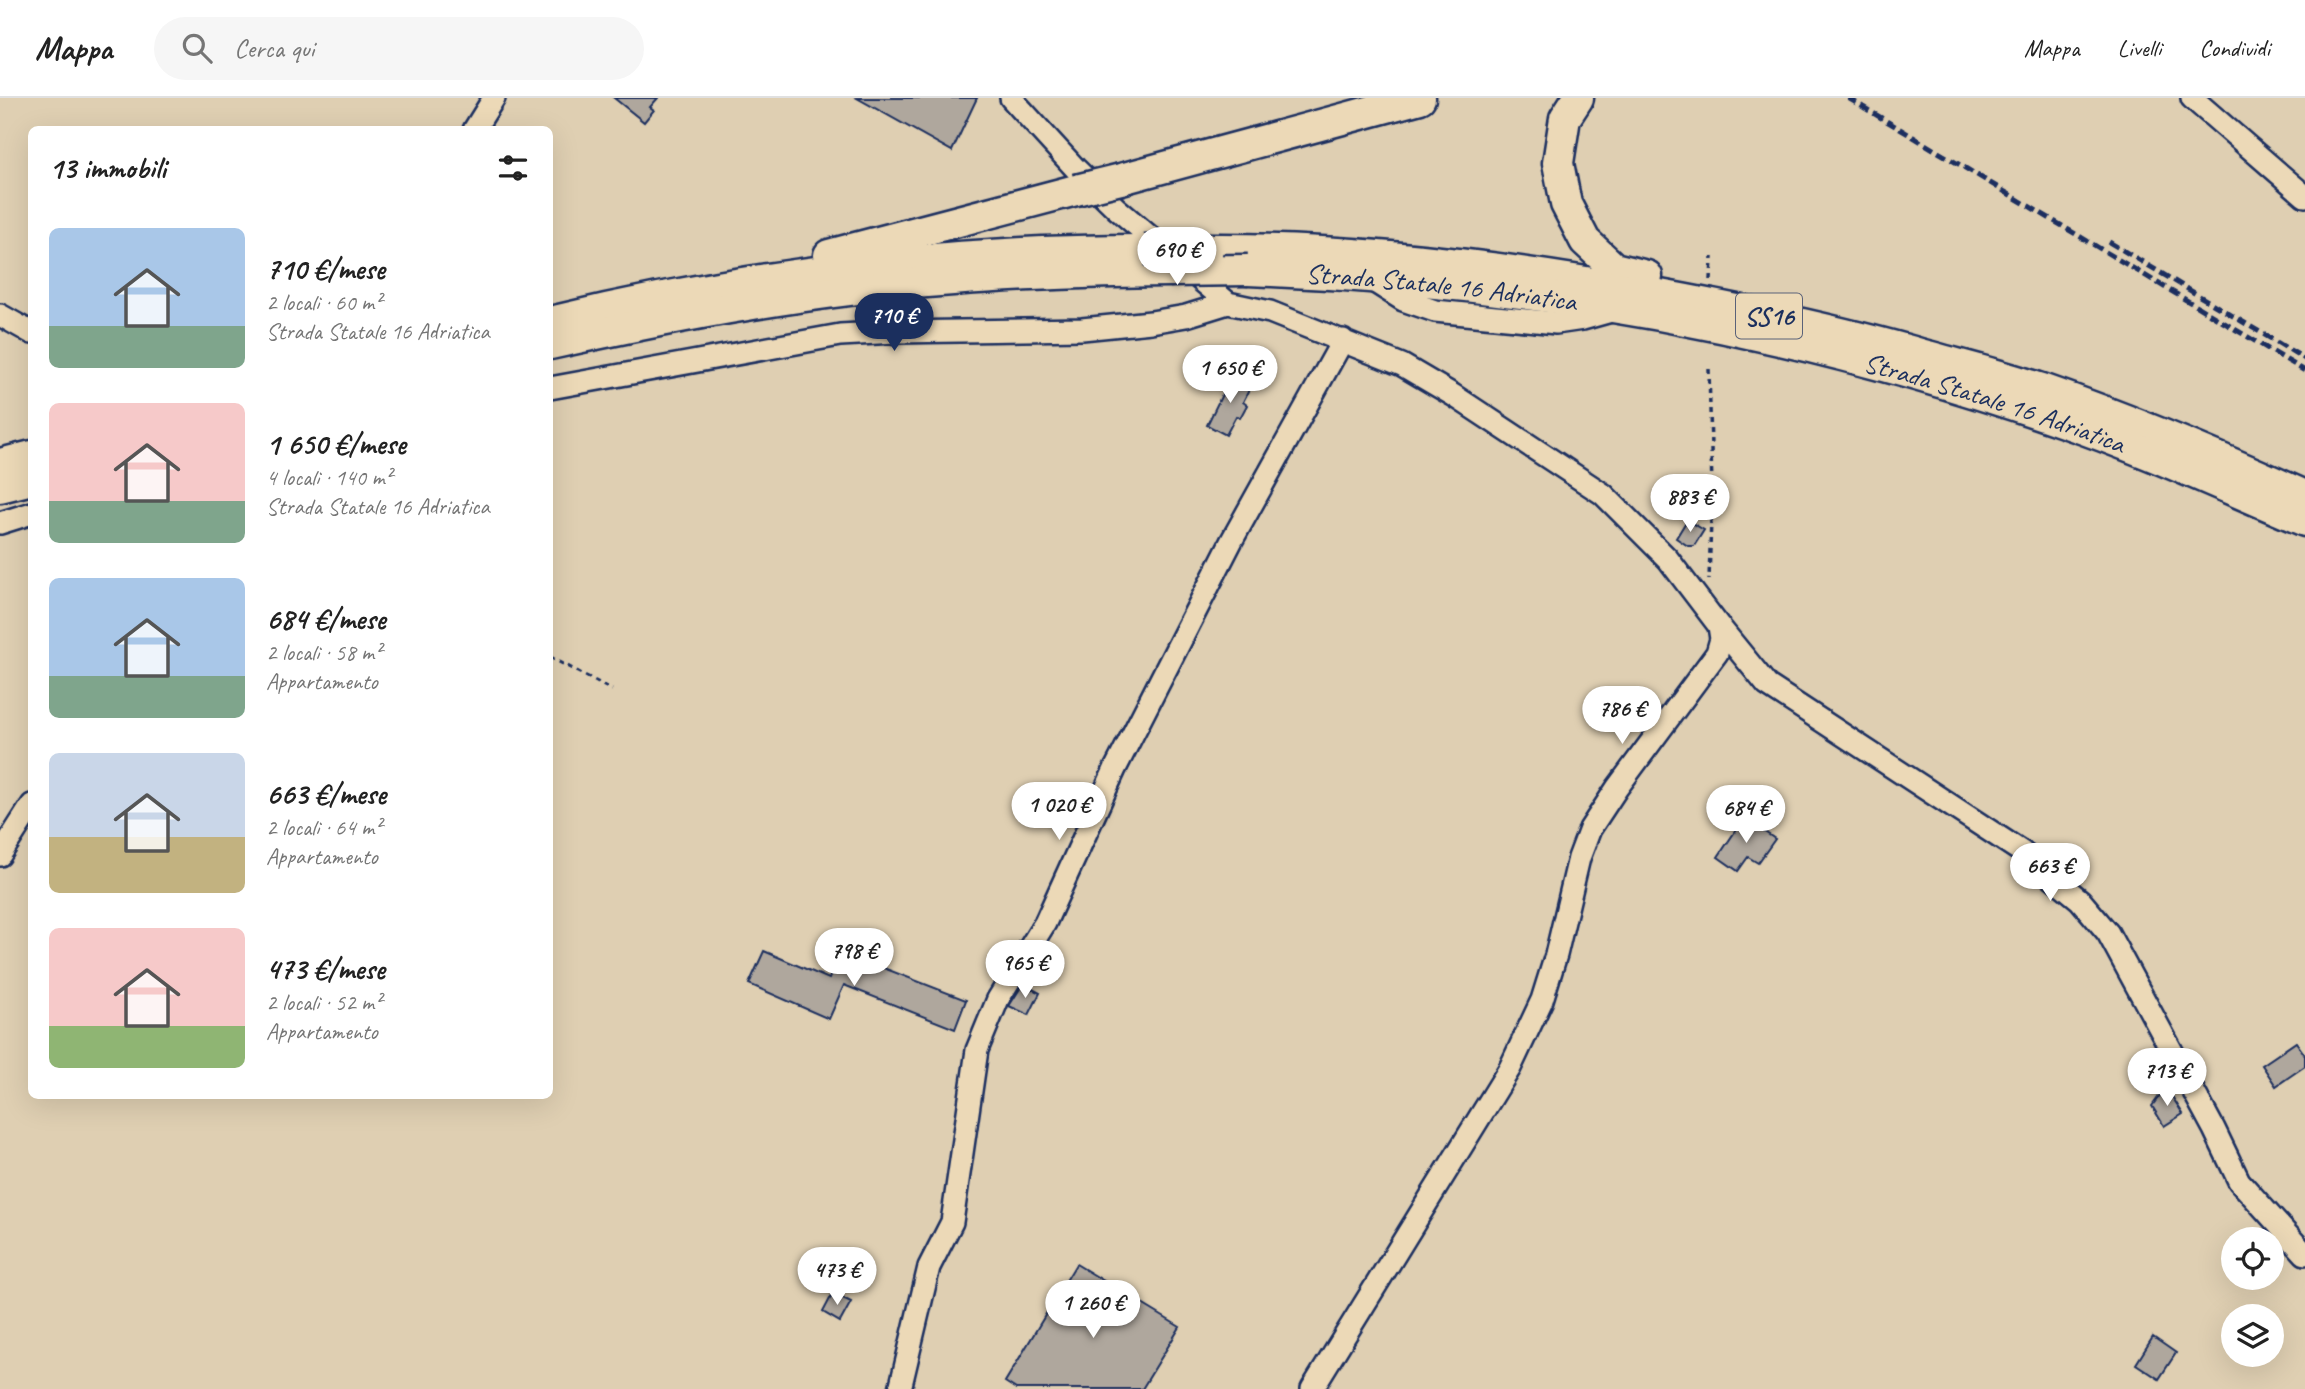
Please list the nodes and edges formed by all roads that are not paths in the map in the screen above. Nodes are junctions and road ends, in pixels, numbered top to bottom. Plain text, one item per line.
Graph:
1 (494, 98) edge
2 (1011, 98) edge
3 (1420, 98) edge
4 (1578, 98) edge
5 (2192, 98) edge
6 (476, 126) edge
7 (1075, 179) junction
8 (2305, 196) edge
9 (694, 292) junction
10 (1228, 303) junction
11 (0, 315) edge
12 (553, 321) edge
13 (28, 330) edge
14 (1343, 340) junction
15 (553, 343) edge
16 (1948, 362) junction
17 (553, 386) edge
18 (28, 457) edge
19 (0, 464) edge
20 (28, 480) edge
21 (0, 487) edge
22 (2305, 496) edge
23 (28, 514) edge
24 (2305, 521) edge
25 (0, 523) edge
26 (1714, 618) junction
27 (28, 812) edge
28 (0, 855) edge
29 (2305, 1254) edge
30 (900, 1389) edge
31 (1312, 1389) edge

1 - 6 street
2 - 7 street
3 - 7 highway, bridge
4 - 16 highway
5 - 8 street
7 - 9 highway
7 - 10 street
9 - 12 highway, Strada Statale 16 Adriatica / SS16
9 - 16 highway, Strada Statale 16 Adriatica / SS16, bridge
10 - 14 street
10 - 17 street
11 - 13 street
14 - 26 street
14 - 30 street
15 - 24 highway, Strada Statale 16 Adriatica / SS16, bridge
16 - 22 highway, Strada Statale 16 Adriatica / SS16
18 - 19 highway
20 - 21 highway
23 - 25 street
26 - 29 street
26 - 31 street
27 - 28 street

